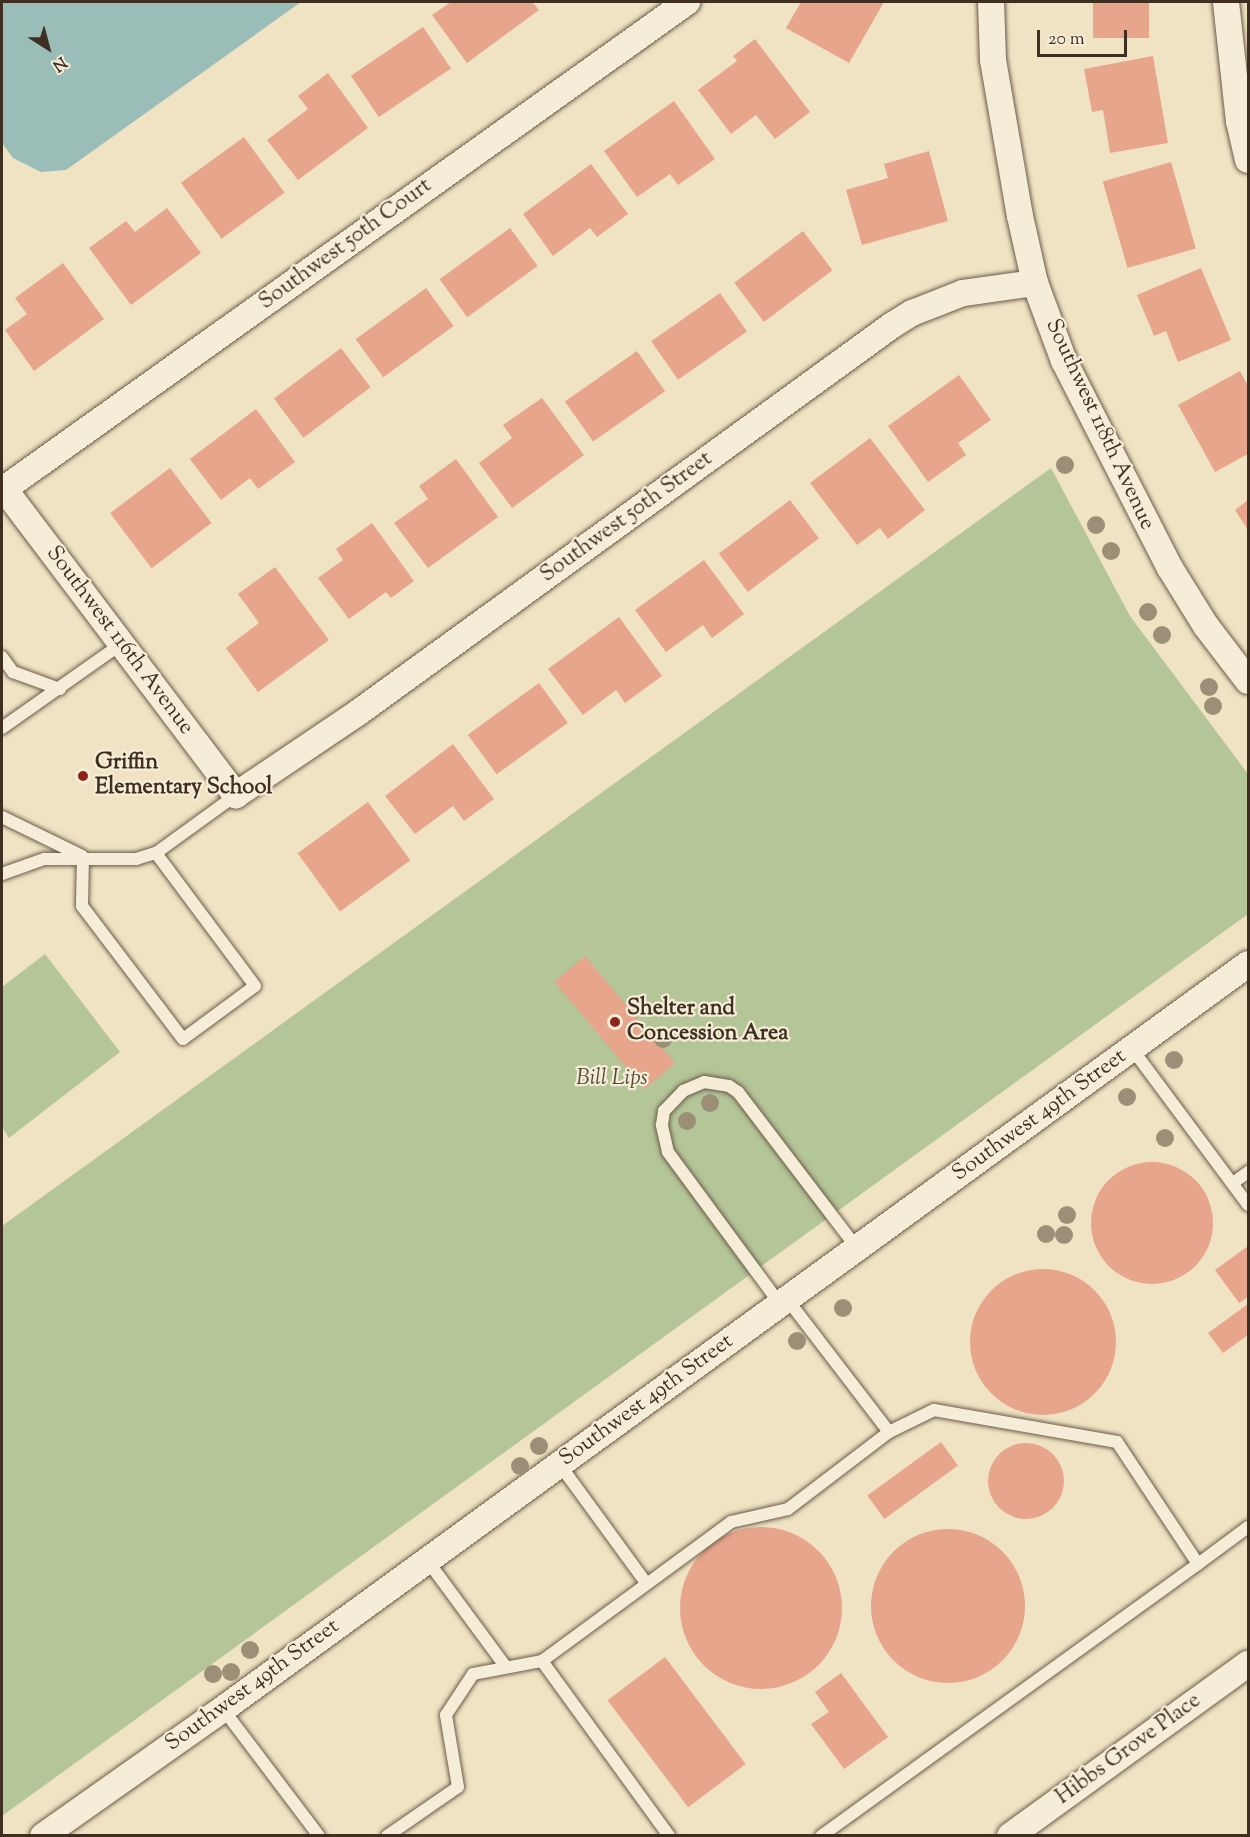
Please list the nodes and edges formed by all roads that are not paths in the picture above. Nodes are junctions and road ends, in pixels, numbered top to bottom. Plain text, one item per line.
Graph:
1 (687, 2) edge
2 (991, 2) edge
3 (1226, 2) edge
4 (1248, 160) edge
5 (1035, 283) junction
6 (3, 488) edge
7 (121, 644) junction
8 (2, 657) edge
9 (1248, 681) edge
10 (60, 689) junction
11 (2, 728) edge
12 (236, 795) junction
13 (2, 817) edge
14 (156, 853) junction
15 (83, 856) junction
16 (2, 874) edge
17 (1248, 964) edge
18 (1133, 1050) junction
19 (1248, 1172) edge
20 (1233, 1183) junction
21 (1248, 1205) edge
22 (857, 1248) junction
23 (783, 1301) junction
24 (889, 1432) junction
25 (560, 1465) junction
26 (1248, 1527) edge
27 (427, 1560) junction
28 (1198, 1564) junction
29 (646, 1583) junction
30 (542, 1661) junction
31 (1248, 1664) edge
32 (506, 1667) junction
33 (224, 1709) junction
34 (43, 1836) edge
35 (319, 1836) edge
36 (387, 1836) edge
37 (669, 1836) edge
38 (821, 1836) edge
39 (1010, 1836) edge

1 - 6 street, Southwest 50th Court
2 - 5 street, Southwest 118th Avenue
3 - 4 street
5 - 9 street, Southwest 118th Avenue
5 - 12 street, Southwest 50th Street
6 - 7 street, Southwest 116th Avenue
7 - 10 lane
7 - 12 street, Southwest 116th Avenue
8 - 10 lane
10 - 11 lane
12 - 14 lane
13 - 15 lane
14 - 15 lane
14 - 15 lane
15 - 16 lane
17 - 18 street, Southwest 49th Street
18 - 20 lane
18 - 22 street, Southwest 49th Street
19 - 20 lane
20 - 21 lane
22 - 23 street, Southwest 49th Street
22 - 23 lane
23 - 24 lane
23 - 25 street, Southwest 49th Street
24 - 28 lane
24 - 29 lane
25 - 27 street, Southwest 49th Street
25 - 29 lane
26 - 28 lane
27 - 32 lane
27 - 33 street, Southwest 49th Street
28 - 38 lane
29 - 30 lane
30 - 32 lane
30 - 37 lane
31 - 39 street, Hibbs Grove Place
32 - 36 lane
33 - 34 street, Southwest 49th Street
33 - 35 lane

